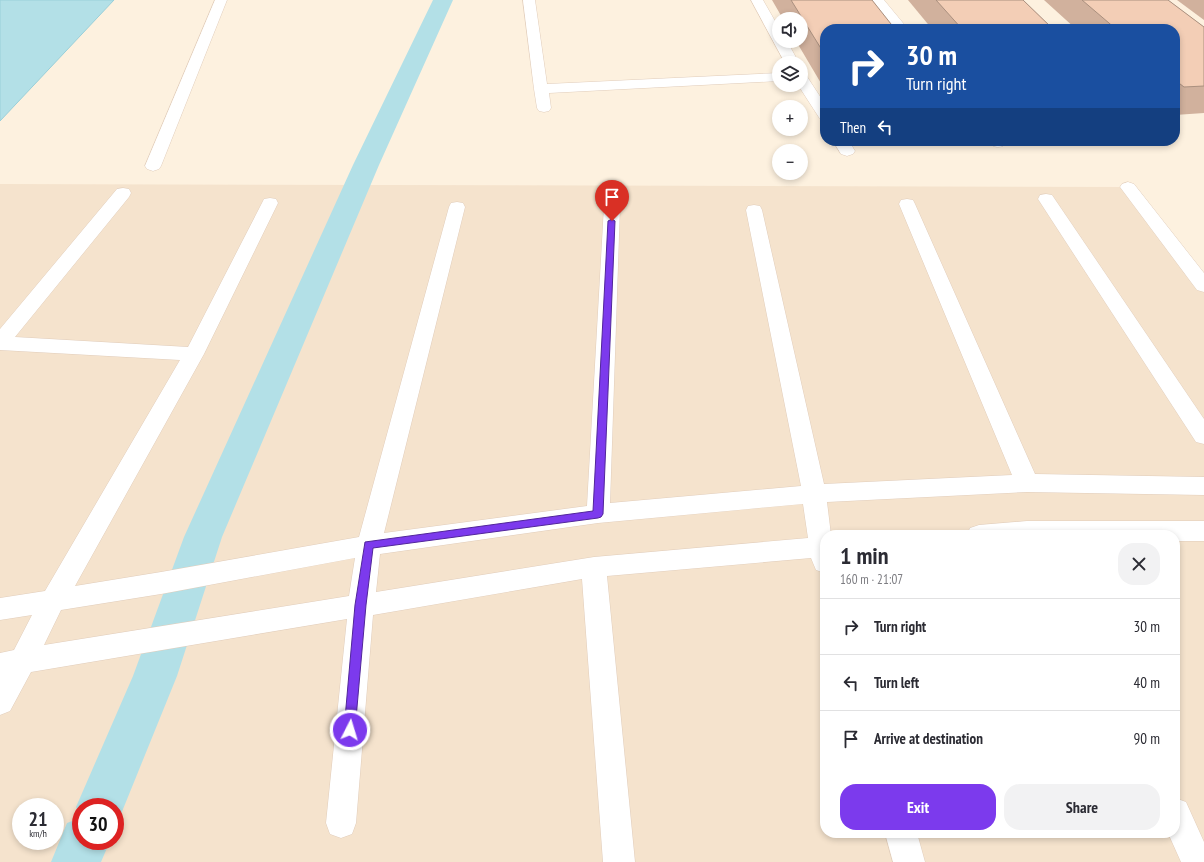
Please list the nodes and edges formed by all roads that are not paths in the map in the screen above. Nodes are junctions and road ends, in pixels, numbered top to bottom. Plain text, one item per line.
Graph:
1 (221, 0) edge
2 (529, 0) edge
3 (757, 0) edge
4 (878, 0) edge
5 (898, 24) edge
6 (772, 27) edge
7 (772, 77) edge
8 (541, 89) junction
9 (808, 89) edge
10 (544, 108) dead end
11 (820, 108) edge
12 (153, 166) dead end
13 (1128, 187) dead end
14 (123, 193) dead end
15 (1046, 199) dead end
16 (270, 203) dead end
17 (907, 204) dead end
18 (612, 206) dead end
19 (457, 207) dead end
20 (754, 210) dead end
21 (1204, 286) edge
22 (0, 343) edge
23 (194, 354) junction
24 (1204, 436) edge
25 (1027, 484) junction
26 (1204, 486) edge
27 (814, 494) junction
28 (598, 514) junction
29 (820, 530) edge
30 (1180, 531) edge
31 (1204, 531) edge
32 (369, 545) junction
33 (820, 553) edge
34 (594, 567) junction
35 (52, 602) junction
36 (361, 605) junction
37 (0, 609) edge
38 (11, 663) edge
39 (0, 702) edge
40 (341, 823) dead end
41 (1180, 824) edge
42 (902, 838) edge
43 (619, 862) edge
44 (909, 862) edge
45 (1197, 862) edge

1 - 12 street
2 - 8 street
3 - 6 street
4 - 5 street
7 - 8 street
8 - 10 street
9 - 11 street
13 - 21 street
14 - 22 street
15 - 24 street
16 - 23 street
17 - 25 street
18 - 28 street
19 - 32 street
20 - 27 street
22 - 23 street
23 - 35 street
25 - 26 street
25 - 27 street
27 - 28 street
27 - 29 street
28 - 32 street
30 - 31 street
32 - 35 street
32 - 36 street
33 - 34 street
34 - 36 street
34 - 43 street
35 - 37 street
35 - 38 street
36 - 38 street
36 - 40 street
38 - 39 street
41 - 45 street
42 - 44 street

